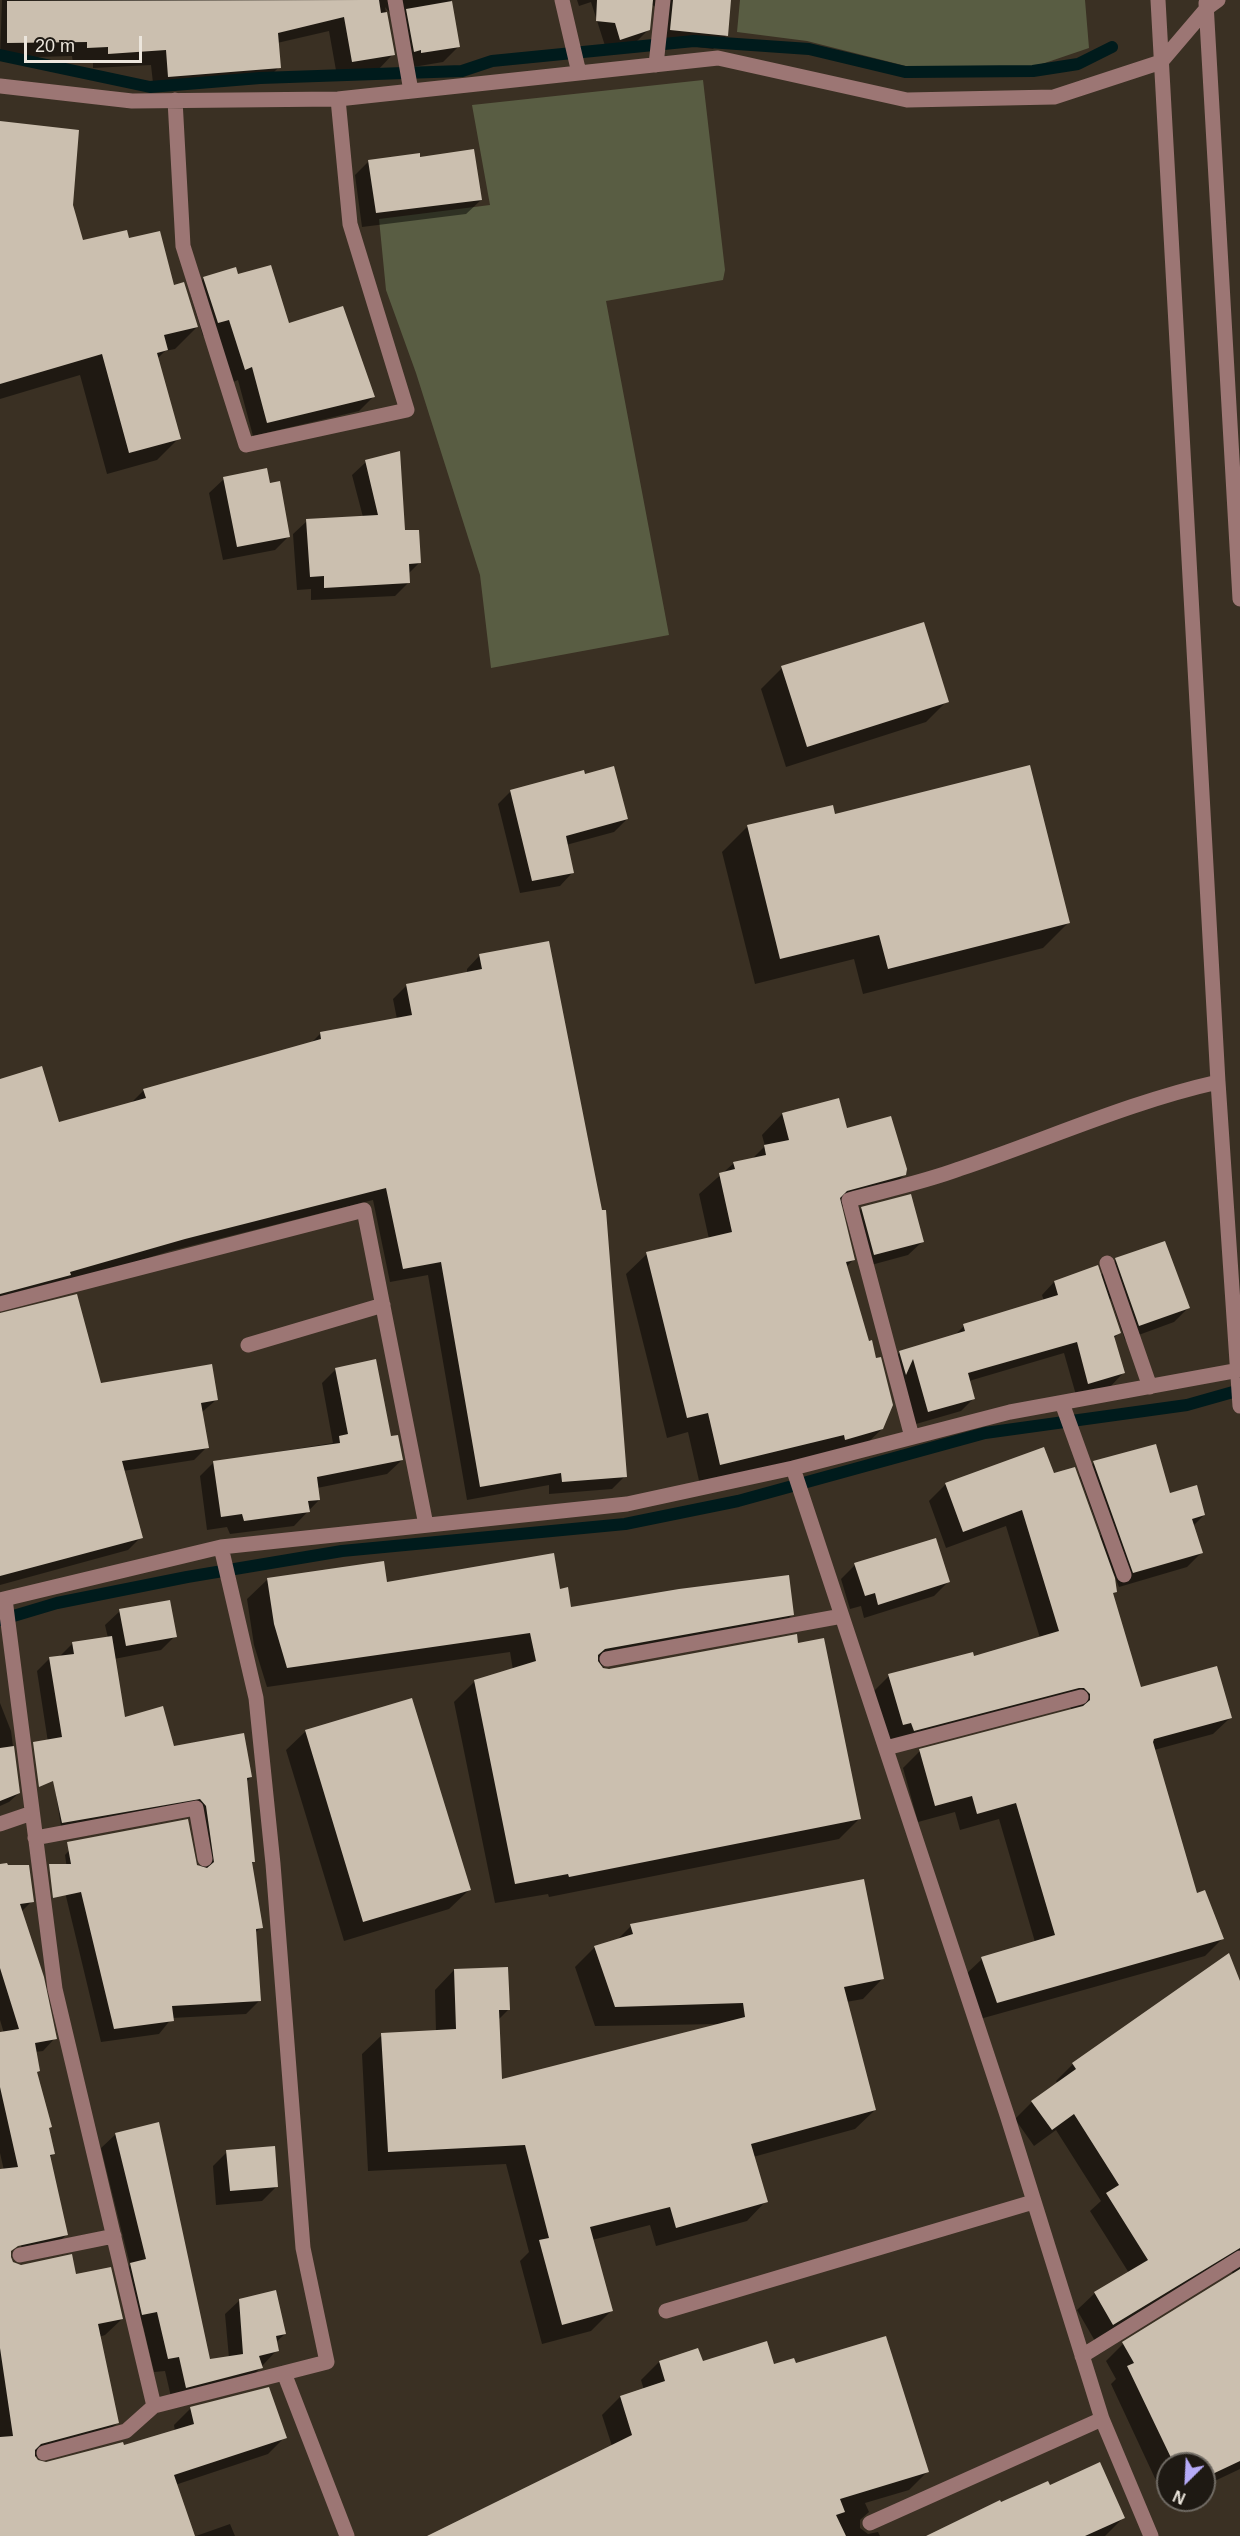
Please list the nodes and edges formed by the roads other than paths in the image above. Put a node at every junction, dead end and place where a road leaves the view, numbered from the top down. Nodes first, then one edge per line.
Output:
1 (395, 0) edge
2 (562, 0) edge
3 (663, 0) edge
4 (1158, 0) edge
5 (1210, 3) edge
6 (1161, 62) junction
7 (656, 65) junction
8 (579, 73) junction
9 (0, 86) edge
10 (411, 91) junction
11 (338, 99) junction
12 (175, 100) junction
13 (1240, 599) edge
14 (1218, 1082) junction
15 (1107, 1263) dead end
16 (0, 1304) edge
17 (382, 1305) junction
18 (248, 1345) dead end
19 (1239, 1371) edge
20 (1150, 1387) junction
21 (1062, 1403) junction
22 (1240, 1406) edge
23 (912, 1437) junction
24 (793, 1468) junction
25 (426, 1525) junction
26 (221, 1547) junction
27 (1124, 1575) dead end
28 (2, 1599) edge
29 (842, 1616) junction
30 (607, 1659) dead end
31 (1081, 1697) dead end
32 (886, 1748) junction
33 (32, 1813) junction
34 (0, 1824) edge
35 (35, 1838) junction
36 (205, 1859) dead end
37 (1033, 2202) junction
38 (114, 2236) junction
39 (20, 2255) dead end
40 (1240, 2258) edge
41 (666, 2312) dead end
42 (1082, 2356) junction
43 (284, 2373) junction
44 (154, 2406) junction
45 (1102, 2419) junction
46 (44, 2453) dead end
47 (870, 2523) dead end
48 (347, 2536) edge
49 (1151, 2536) edge

1 - 10 street
2 - 8 street
3 - 7 street
4 - 6 street
5 - 6 street
5 - 13 street
6 - 7 street
6 - 14 street
7 - 8 street
8 - 10 street
9 - 12 street
10 - 11 street
11 - 12 street
11 - 12 street
14 - 19 street
14 - 23 street
15 - 20 street
16 - 17 street
17 - 18 street
17 - 25 street
19 - 20 street
19 - 22 street
20 - 21 street
21 - 23 street
21 - 27 street
23 - 24 street
24 - 25 street
24 - 29 street
25 - 26 street
26 - 28 street
26 - 43 street
28 - 33 street
29 - 30 street
29 - 32 street
31 - 32 street
32 - 37 street
33 - 34 street
33 - 35 street
35 - 36 street
35 - 38 street
37 - 41 street
37 - 42 street
38 - 39 street
38 - 44 street
40 - 42 street
42 - 45 street
43 - 44 street
43 - 48 street
44 - 46 street
45 - 47 street
45 - 49 street

